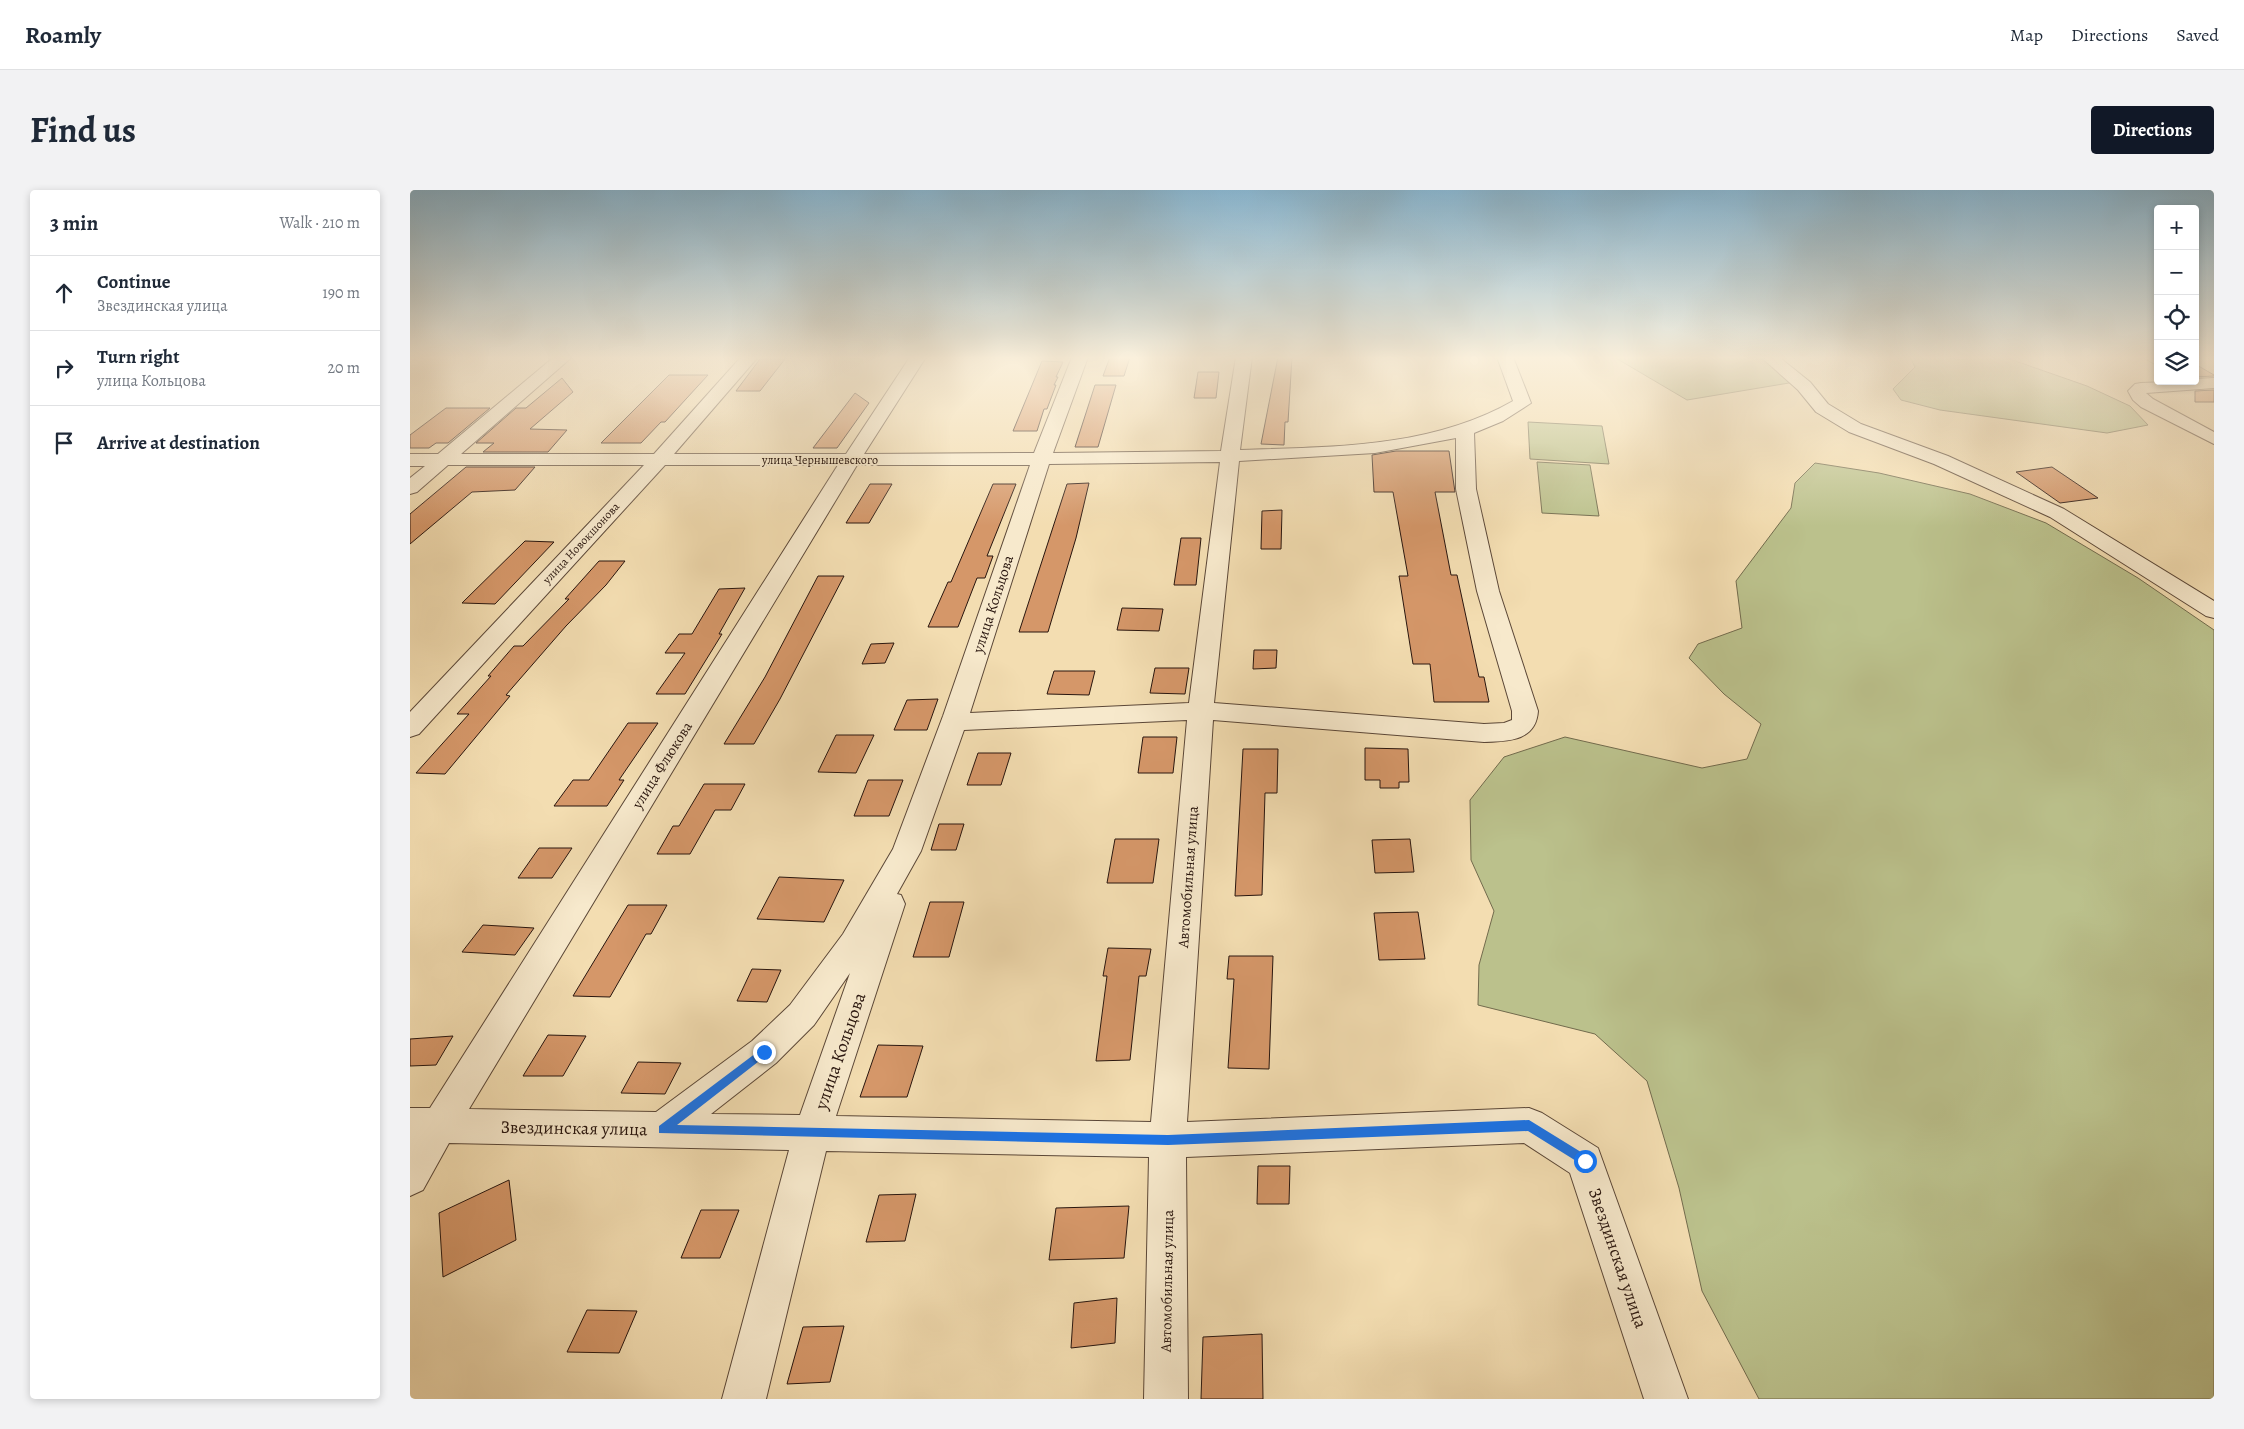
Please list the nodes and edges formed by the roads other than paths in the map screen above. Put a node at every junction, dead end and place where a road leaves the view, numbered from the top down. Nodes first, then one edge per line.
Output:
1 (498, 413) edge
2 (700, 413) edge
3 (881, 413) edge
4 (1059, 413) edge
5 (1236, 413) edge
6 (1506, 413) edge
7 (1831, 413) edge
8 (2166, 413) edge
9 (1465, 432) junction
10 (2214, 439) edge
11 (1230, 456) junction
12 (1042, 458) junction
13 (410, 460) edge
14 (443, 460) junction
15 (658, 460) junction
16 (851, 460) junction
17 (410, 488) edge
18 (2214, 611) edge
19 (1202, 712) junction
20 (953, 722) junction
21 (410, 728) edge
22 (907, 851) junction
23 (424, 1125) edge
24 (663, 1129) junction
25 (812, 1133) junction
26 (1168, 1140) junction
27 (410, 1177) edge
28 (744, 1399) edge
29 (1166, 1399) edge
30 (1666, 1399) edge

1 - 14 street
2 - 15 street, улица Новокшонова
3 - 16 street, улица Флюкова
4 - 12 street, улица Кольцова
5 - 11 street, Автомобильная улица
6 - 9 street, улица Чернышевского
7 - 18 street
8 - 10 street
9 - 11 street, улица Чернышевского
9 - 19 street
11 - 12 street, улица Чернышевского
11 - 19 street, Автомобильная улица
12 - 16 street, улица Чернышевского
12 - 20 street, улица Кольцова
13 - 14 street, улица Чернышевского
14 - 15 street, улица Чернышевского
14 - 17 street
15 - 16 street, улица Чернышевского
15 - 21 street, улица Новокшонова
16 - 23 street, улица Флюкова
19 - 20 street
19 - 26 street, Автомобильная улица
20 - 22 street, улица Кольцова
22 - 24 street, улица Кольцова
22 - 25 street, улица Кольцова
23 - 24 street, Звездинская улица
23 - 27 street, улица Флюкова
24 - 25 street, Звездинская улица
25 - 26 street, Звездинская улица
25 - 28 street, улица Кольцова
26 - 29 street, Автомобильная улица
26 - 30 street, Звездинская улица

